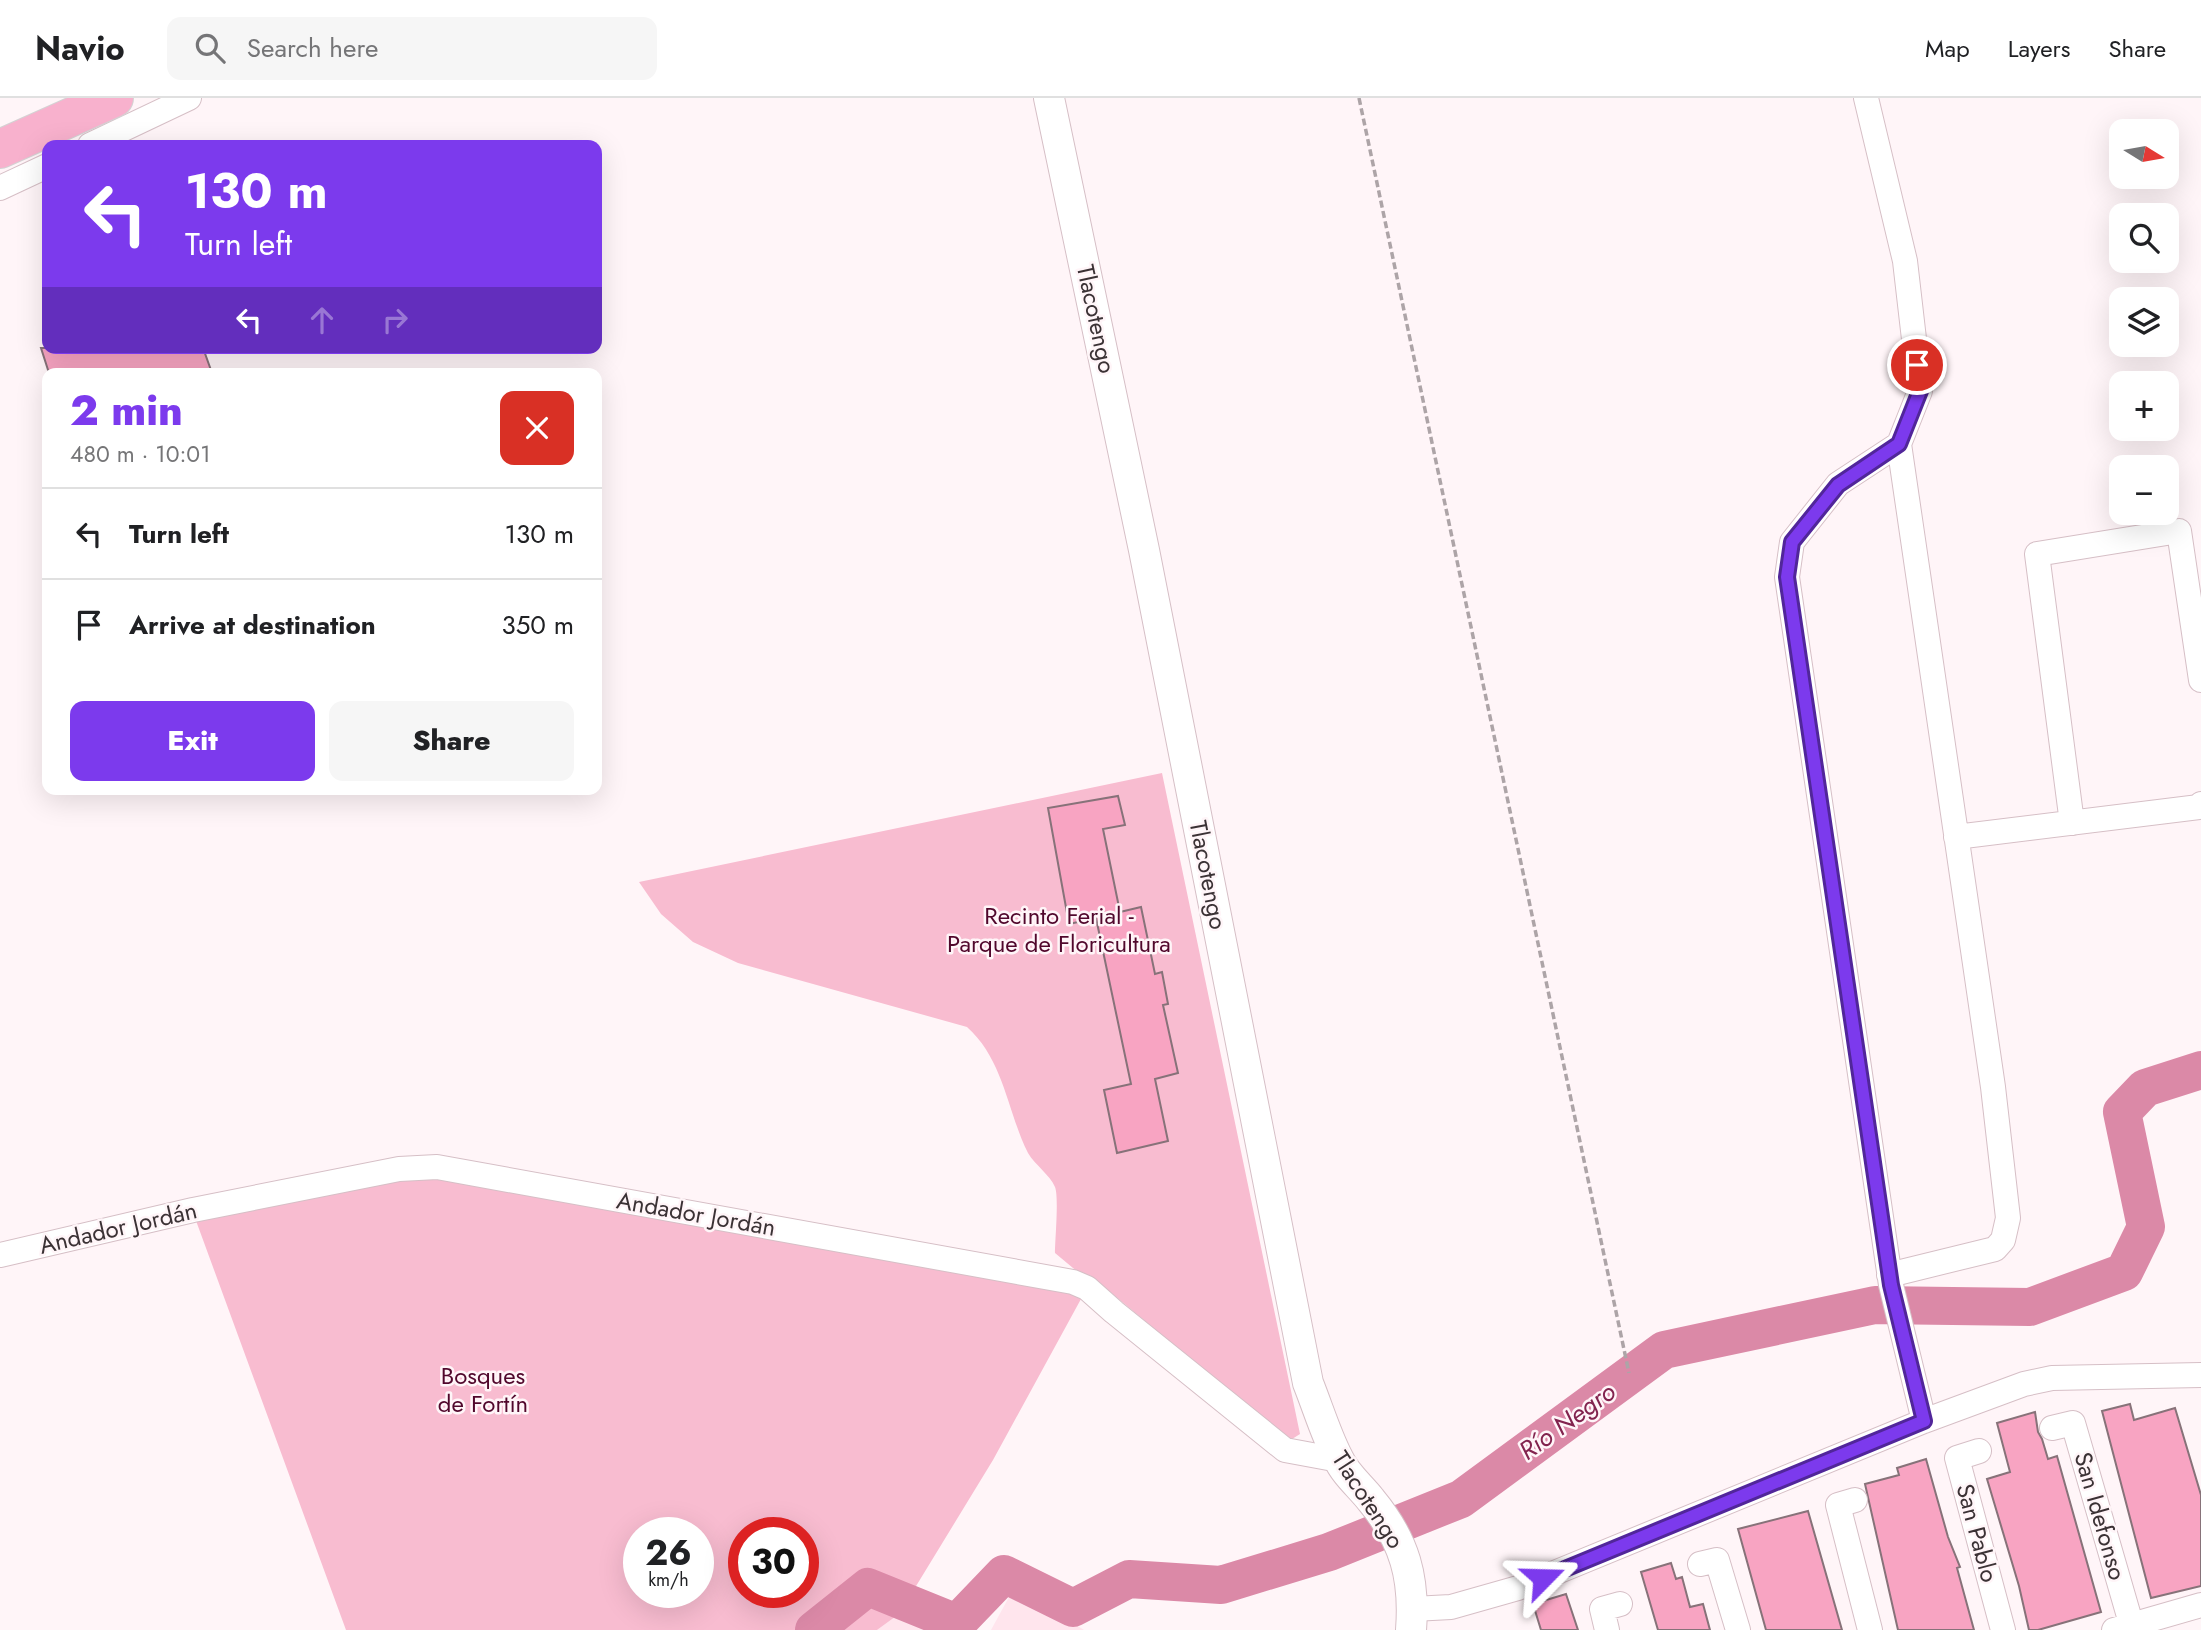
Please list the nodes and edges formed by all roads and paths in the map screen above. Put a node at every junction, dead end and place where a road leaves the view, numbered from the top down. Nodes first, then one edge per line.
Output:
1 (114, 98) edge
2 (188, 98) edge
3 (1049, 98) edge
4 (1359, 98) edge
5 (1866, 98) edge
6 (100, 140) edge
7 (0, 149) edge
8 (42, 168) edge
9 (0, 188) edge
10 (1899, 444) junction
11 (2201, 680) edge
12 (2201, 804) edge
13 (2072, 823) junction
14 (1956, 837) junction
15 (0, 1255) edge
16 (1890, 1280) junction
17 (1629, 1373) dead end
18 (2201, 1375) edge
19 (1924, 1421) junction
20 (2052, 1429) dead end
21 (1979, 1451) dead end
22 (1339, 1460) junction
23 (1855, 1500) dead end
24 (1700, 1564) dead end
25 (1620, 1604) dead end
26 (2201, 1605) edge
27 (1412, 1619) edge
28 (2126, 1628) edge
29 (1607, 1630) edge
30 (1738, 1630) edge
31 (1870, 1630) edge
32 (2003, 1630) edge

1 - 7 main road
2 - 6 street
3 - 22 street, Tlacotengo
4 - 17 path
5 - 10 street
8 - 9 street
10 - 14 street
10 - 16 street
11 - 13 street
12 - 13 street
13 - 14 street
14 - 16 street
15 - 22 street, Andador Jordán
16 - 19 street
18 - 19 street
19 - 27 street
20 - 28 street, San Idefonso
21 - 32 street, San Pablo
22 - 27 street, Tlacotengo
23 - 31 street
24 - 30 street
25 - 29 street
26 - 28 street

